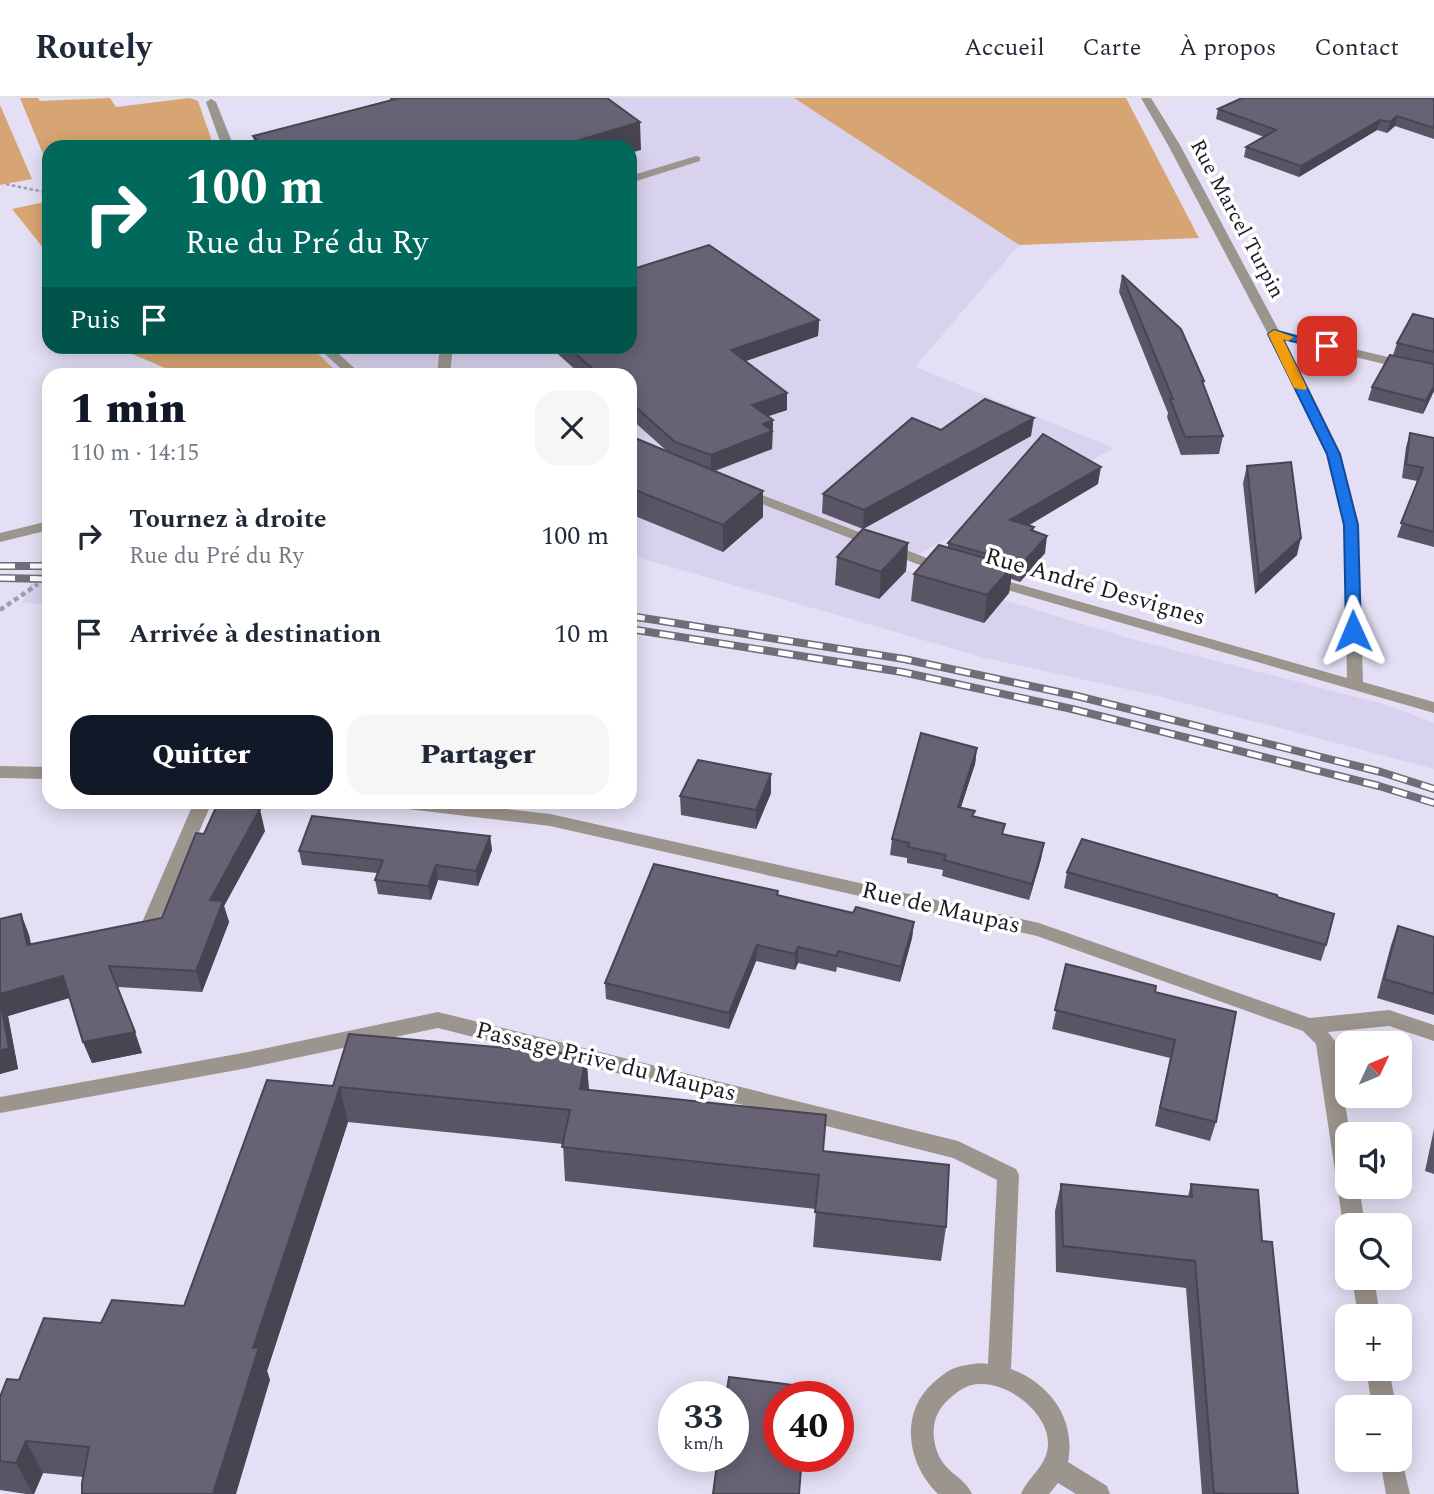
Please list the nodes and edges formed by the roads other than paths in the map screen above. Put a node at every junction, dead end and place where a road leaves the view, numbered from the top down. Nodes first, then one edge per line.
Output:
1 (1146, 98) edge
2 (211, 102) dead end
3 (225, 140) edge
4 (696, 159) dead end
5 (637, 178) edge
6 (1274, 334) junction
7 (331, 354) edge
8 (347, 368) edge
9 (1434, 372) edge
10 (732, 488) edge
11 (42, 527) edge
12 (0, 538) edge
13 (1355, 685) junction
14 (1434, 708) edge
15 (0, 772) edge
16 (42, 772) edge
17 (200, 809) edge
18 (458, 809) edge
19 (152, 920) edge
20 (1310, 1026) junction
21 (1434, 1032) edge
22 (0, 1105) edge
23 (1338, 1122) edge
24 (999, 1376) junction
25 (1056, 1468) junction
26 (1394, 1472) edge
27 (960, 1494) edge
28 (1033, 1494) edge
29 (1098, 1494) edge
30 (1398, 1494) edge

1 - 6 street, Rue Marcel Turpin
2 - 3 street
4 - 5 street
6 - 9 street
6 - 13 street, Rue Marcel Turpin
7 - 8 street
10 - 13 street, Rue André Desvignes
11 - 12 street
13 - 14 street, Rue André Desvignes
15 - 16 street
17 - 19 street
18 - 20 street, Rue de Maupas
20 - 21 street
20 - 23 street
22 - 24 street, Passage Prive du Maupas
24 - 25 street
24 - 27 street
25 - 28 street
25 - 29 street
26 - 30 street

